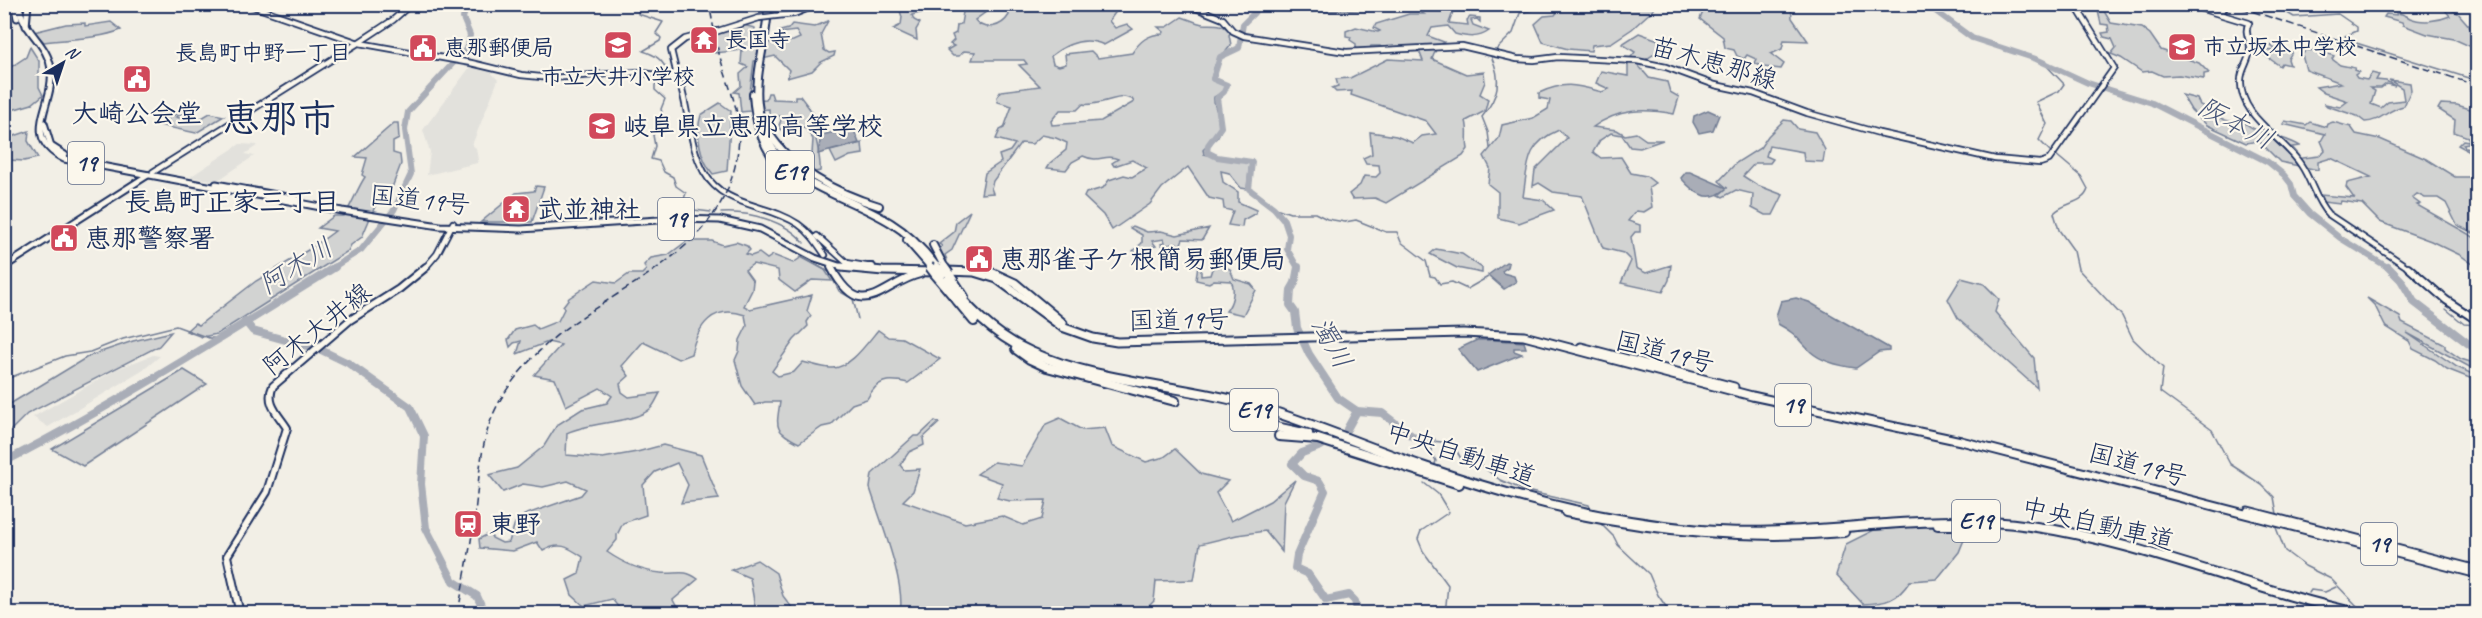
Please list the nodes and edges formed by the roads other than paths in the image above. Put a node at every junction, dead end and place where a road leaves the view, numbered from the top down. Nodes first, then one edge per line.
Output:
1 (14, 4) edge
2 (19, 4) edge
3 (28, 4) edge
4 (247, 4) edge
5 (411, 4) edge
6 (766, 4) edge
7 (819, 4) edge
8 (1185, 4) edge
9 (2078, 4) edge
10 (2186, 4) edge
11 (2229, 4) edge
12 (2219, 13) junction
13 (28, 29) junction
14 (1238, 34) joint
15 (358, 43) junction
16 (668, 76) junction
17 (760, 117) junction
18 (151, 174) junction
19 (879, 206) dead end
20 (452, 224) junction
21 (813, 234) junction
22 (933, 245) dead end
23 (825, 255) dead end
24 (4, 267) edge
25 (831, 267) dead end
26 (882, 268) junction
27 (939, 270) junction
28 (892, 272) junction
29 (899, 283) junction
30 (2478, 321) edge
31 (1289, 337) junction
32 (1016, 350) junction
33 (1175, 401) dead end
34 (1267, 425) dead end
35 (1279, 436) dead end
36 (1318, 439) junction
37 (1459, 484) junction
38 (1597, 516) junction
39 (2282, 522) junction
40 (2478, 570) edge
41 (2478, 574) edge
42 (2340, 612) edge
43 (240, 614) edge
44 (2362, 614) edge

1 - 13 highway
2 - 13 highway, 国道19号 / 19
3 - 13 highway
4 - 15 main road
5 - 15 main road
6 - 17 highway, 中央自動車道 / E19
6 - 27 highway, 中央自動車道 / E19
7 - 16 main road, bridge
8 - 14 main road, 苗木恵那線
9 - 14 main road, 苗木恵那線
10 - 12 main road
11 - 12 main road
12 - 30 main road
13 - 18 highway, 国道19号 / 19
15 - 16 main road
15 - 18 main road
16 - 21 main road
17 - 19 highway
17 - 27 highway, 中央自動車道 / E19
18 - 20 highway, 国道19号 / 19
18 - 24 highway
20 - 26 highway, 国道19号 / 19
20 - 28 highway, 国道19号 / 19
20 - 43 main road, 阿木大井線
21 - 23 main road
21 - 26 main road
22 - 27 highway
25 - 29 main road
26 - 31 highway, 国道19号 / 19
27 - 28 highway, 国道19号 / 19
27 - 29 main road
27 - 31 highway, 国道19号 / 19
27 - 32 highway, 中央自動車道 / E19
27 - 38 highway, 中央自動車道 / E19
28 - 29 main road
31 - 39 highway, 国道19号 / 19
32 - 33 highway
32 - 37 highway, 中央自動車道 / E19
34 - 36 highway
35 - 36 highway
36 - 37 highway
37 - 38 highway, 中央自動車道 / E19
38 - 42 highway, 中央自動車道 / E19
39 - 40 highway, 国道19号 / 19
39 - 41 highway, 国道19号 / 19
42 - 44 highway, 中央自動車道 / E19

